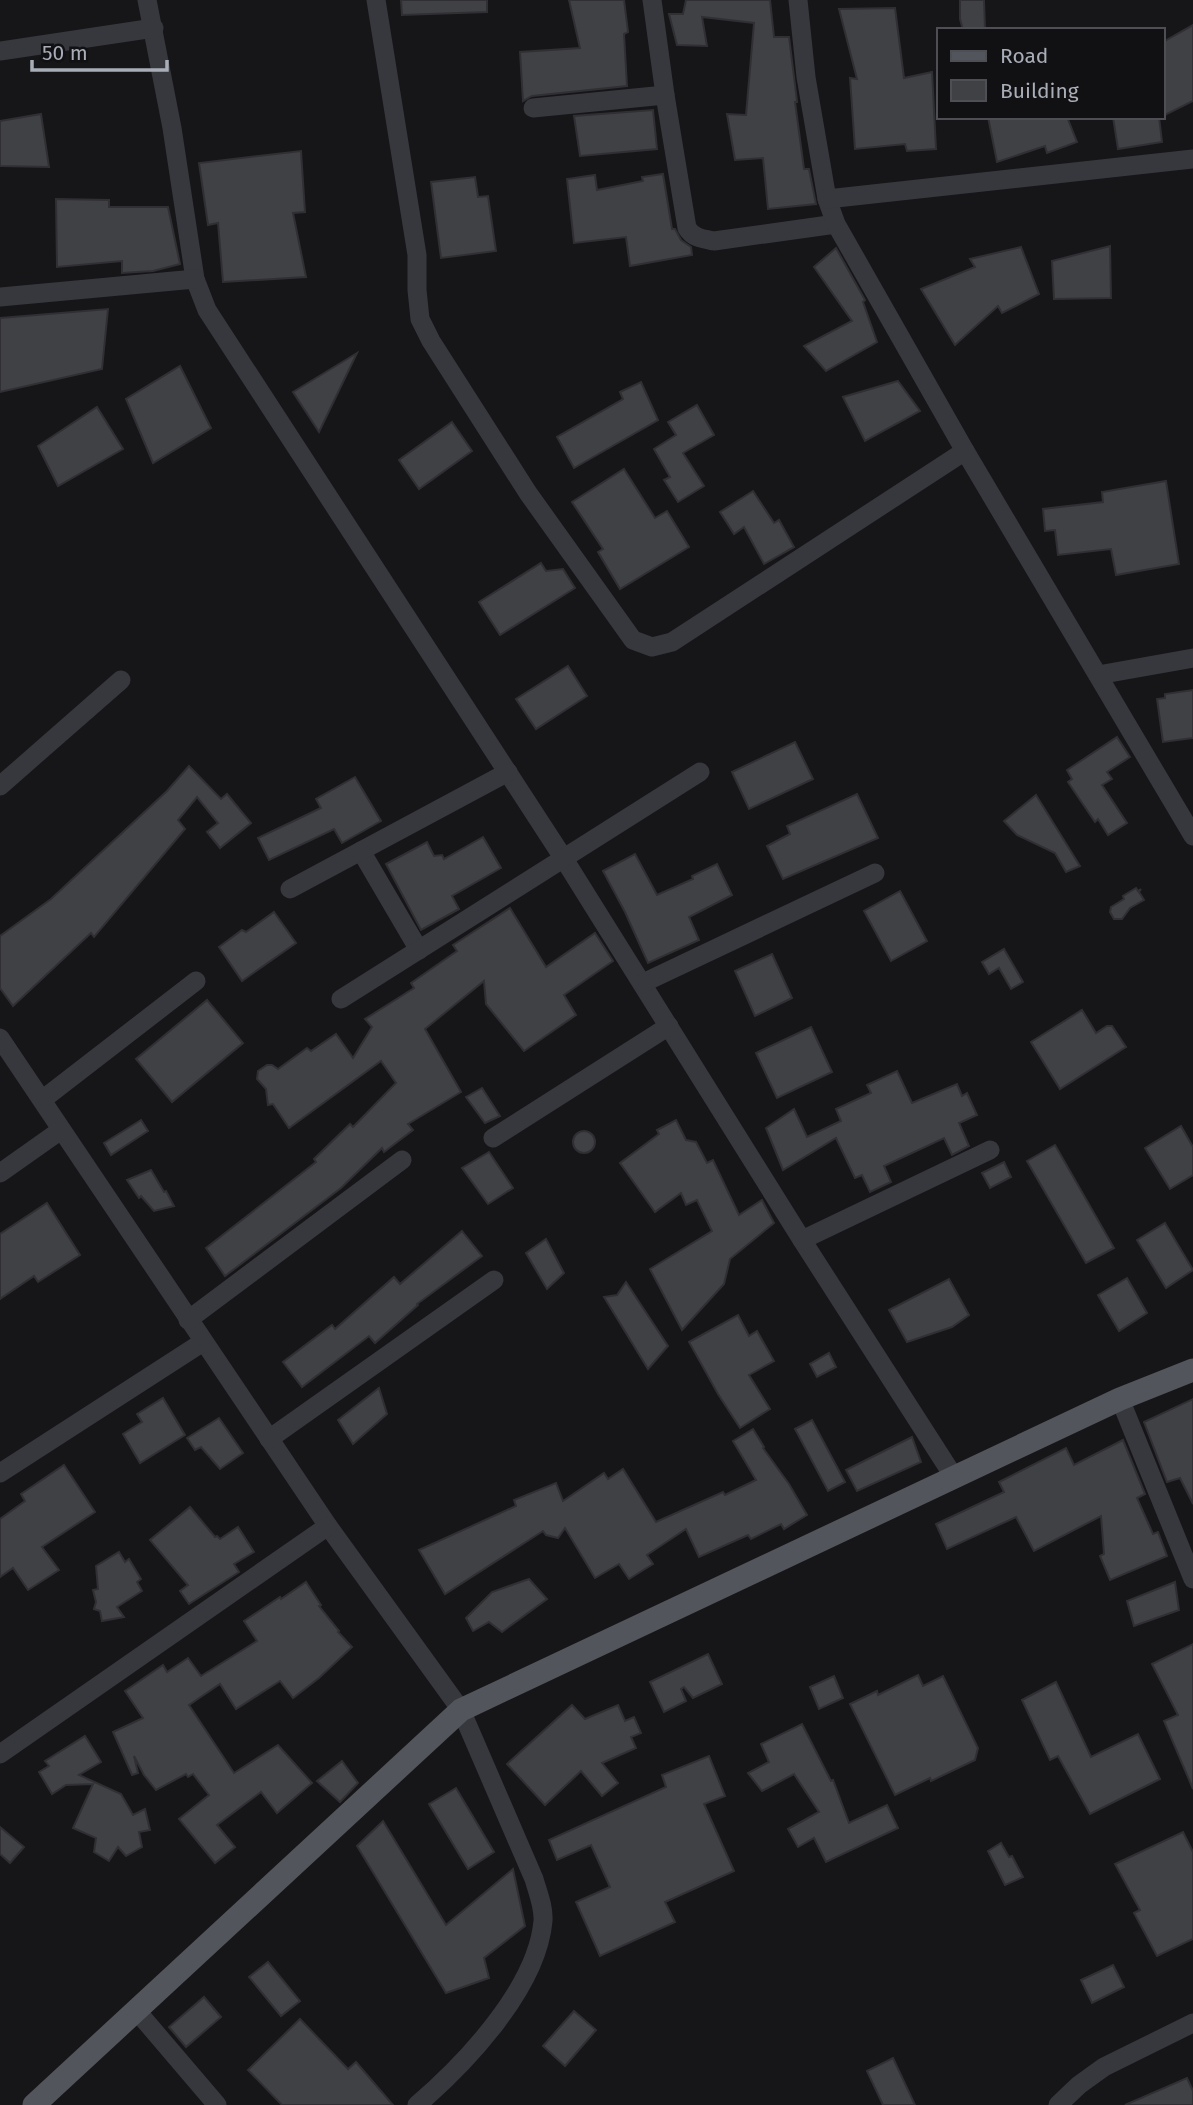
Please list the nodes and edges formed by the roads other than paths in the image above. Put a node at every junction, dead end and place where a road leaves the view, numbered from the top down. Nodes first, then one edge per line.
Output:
1 (147, 0) edge
2 (376, 0) edge
3 (652, 0) edge
4 (797, 0) edge
5 (154, 28) junction
6 (0, 51) edge
7 (665, 95) junction
8 (533, 108) dead end
9 (1193, 159) edge
10 (827, 200) junction
11 (836, 224) junction
12 (195, 279) junction
13 (0, 297) edge
14 (965, 450) junction
15 (1193, 658) edge
16 (1098, 675) junction
17 (121, 680) dead end
18 (508, 772) junction
19 (699, 772) dead end
20 (0, 786) edge
21 (1193, 836) edge
22 (361, 851) junction
23 (564, 859) junction
24 (875, 873) dead end
25 (290, 889) dead end
26 (418, 950) junction
27 (196, 981) dead end
28 (643, 983) junction
29 (341, 999) dead end
30 (669, 1026) junction
31 (0, 1038) edge
32 (42, 1100) junction
33 (61, 1130) junction
34 (493, 1138) dead end
35 (990, 1150) dead end
36 (402, 1160) dead end
37 (0, 1172) edge
38 (802, 1240) junction
39 (494, 1280) dead end
40 (188, 1320) junction
41 (203, 1342) junction
42 (1193, 1370) edge
43 (1120, 1399) junction
44 (269, 1439) junction
45 (0, 1473) edge
46 (954, 1477) junction
47 (328, 1526) junction
48 (1193, 1579) edge
49 (461, 1710) junction
50 (0, 1754) edge
51 (136, 2010) junction
52 (1193, 2023) edge
53 (34, 2105) edge
54 (217, 2105) edge
55 (417, 2105) edge
56 (1058, 2105) edge

1 - 5 street
2 - 14 street
3 - 7 street
4 - 10 street
5 - 6 street
5 - 12 street
7 - 8 street
7 - 11 street
9 - 10 street
10 - 11 street
11 - 14 street
12 - 13 street
12 - 18 street
14 - 16 street
15 - 16 street
16 - 21 street
17 - 20 street
18 - 22 street
18 - 23 street
19 - 23 street
22 - 25 street
22 - 26 street
23 - 26 street
23 - 28 street
24 - 28 street
26 - 29 street
27 - 32 street
28 - 30 street
30 - 34 street
30 - 38 street
31 - 32 street
32 - 33 street
33 - 37 street
33 - 40 street
35 - 38 street
36 - 40 street
38 - 46 street
39 - 44 street
40 - 41 street
41 - 44 street
41 - 45 street
42 - 43 main road
43 - 46 main road
43 - 48 street
44 - 47 street
46 - 49 main road
47 - 49 street
47 - 50 street
49 - 51 main road
49 - 55 street
51 - 53 main road
51 - 54 street
52 - 56 street

